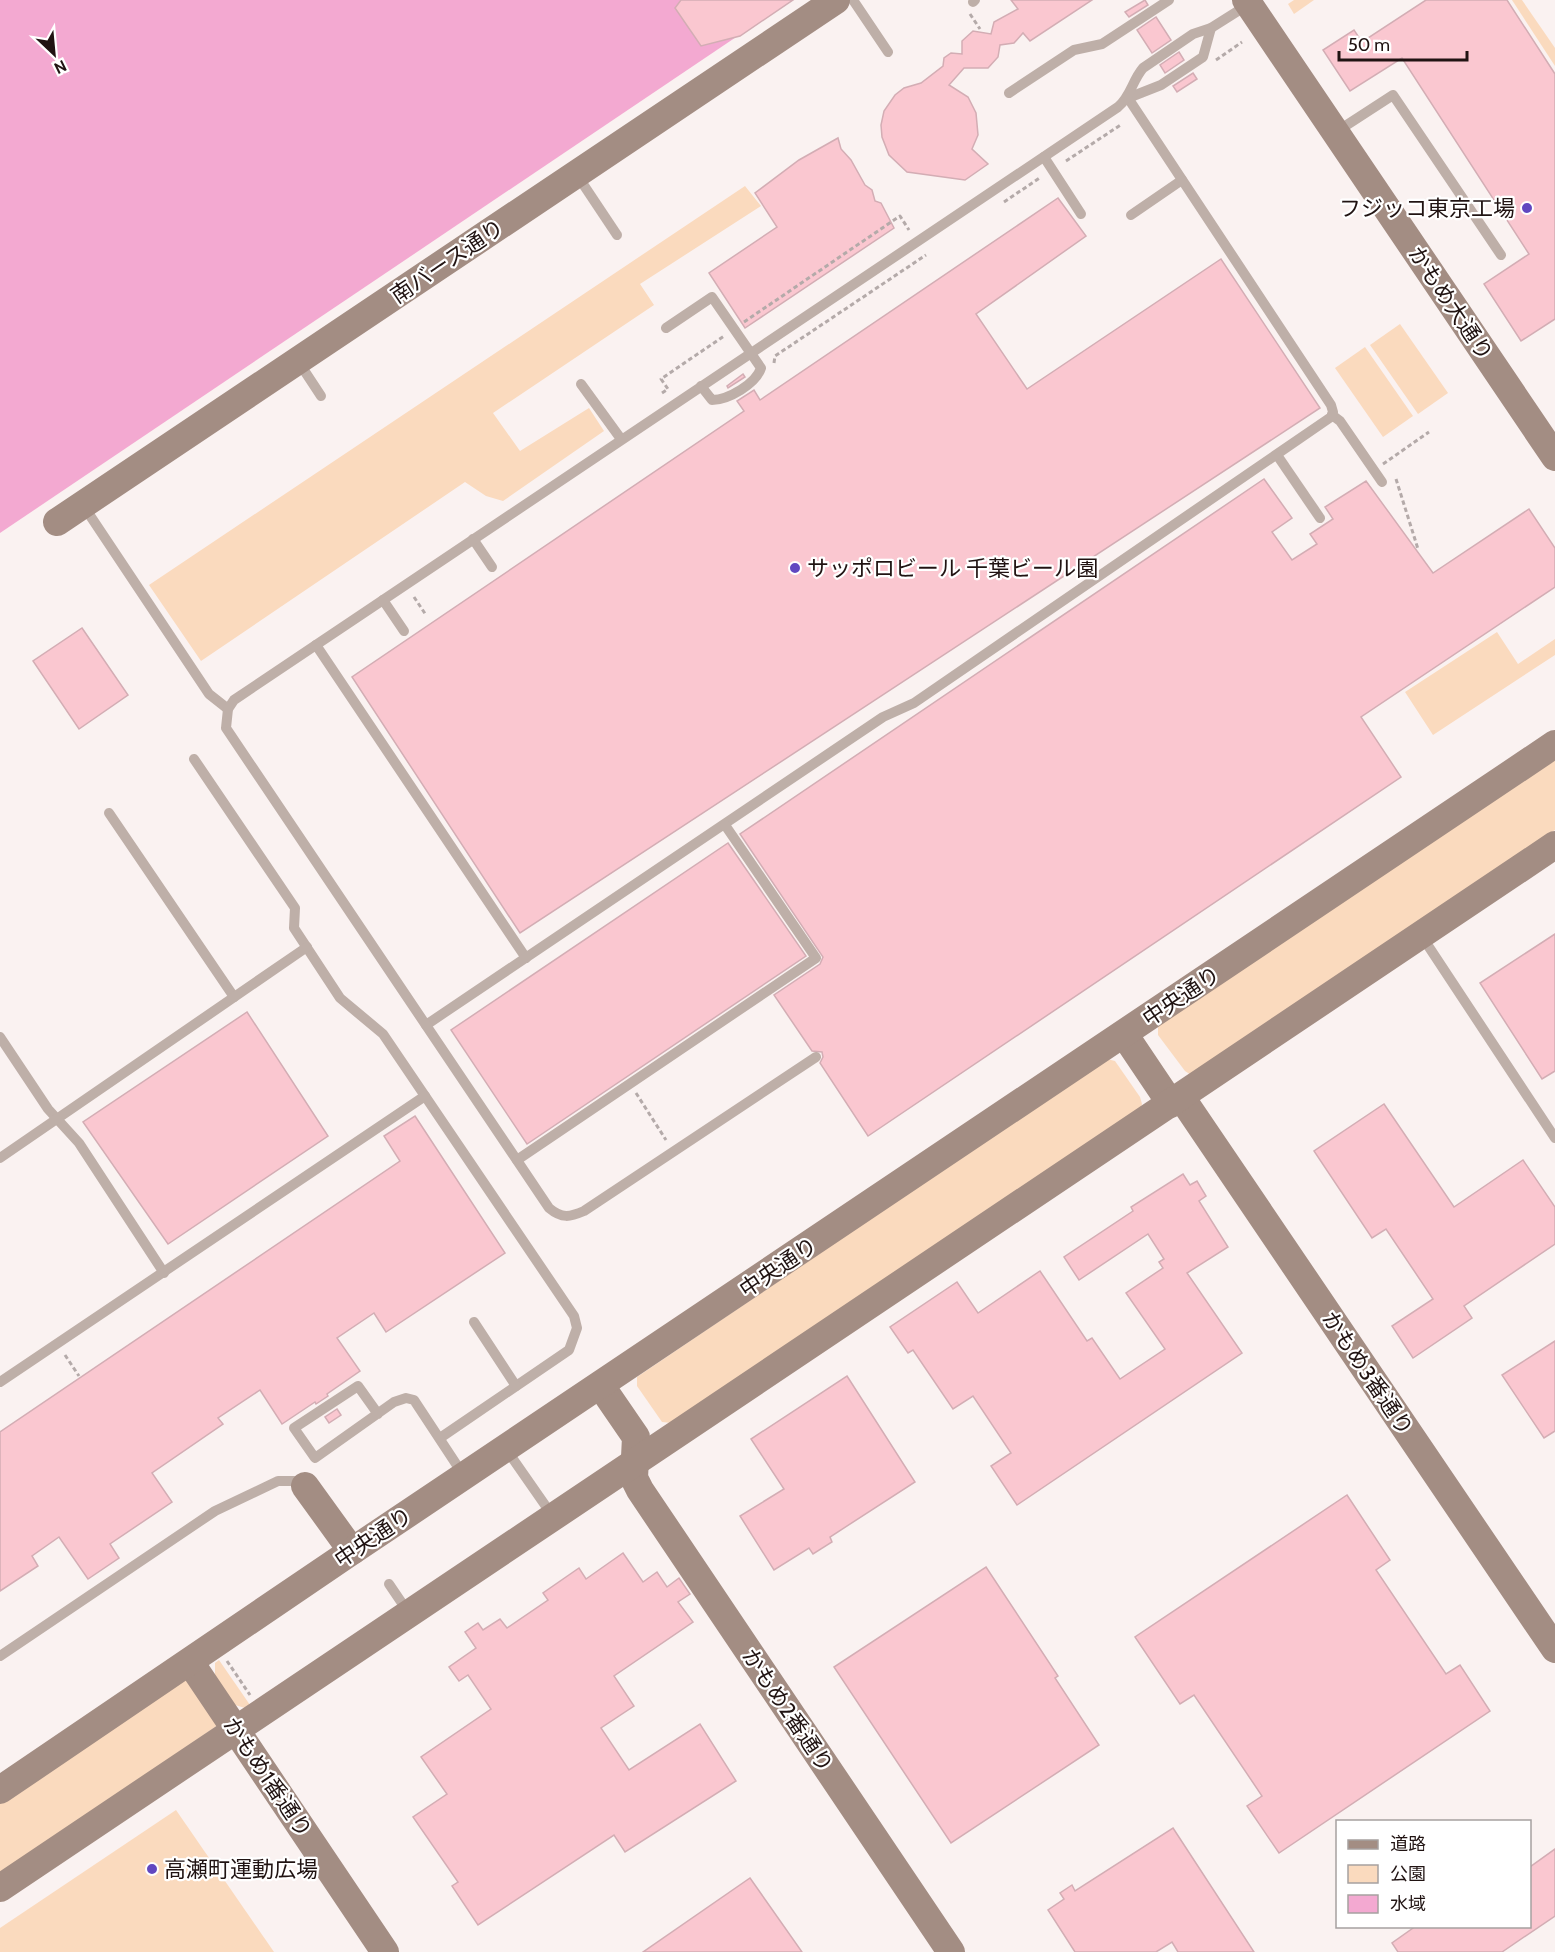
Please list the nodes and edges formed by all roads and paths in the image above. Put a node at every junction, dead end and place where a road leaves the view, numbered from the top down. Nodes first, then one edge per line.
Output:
1 (836, 0) edge
2 (853, 0) edge
3 (1169, 0) edge
4 (1247, 2) edge
5 (972, 16) dead end
6 (1210, 28) junction
7 (980, 29) dead end
8 (888, 52) dead end
9 (1009, 93) dead end
10 (1128, 98) junction
11 (1122, 123) dead end
12 (1336, 132) junction
13 (1044, 157) junction
14 (1059, 165) dead end
15 (576, 174) junction
16 (1182, 180) junction
17 (1082, 214) dead end
18 (1131, 215) dead end
19 (909, 230) dead end
20 (617, 235) dead end
21 (926, 255) dead end
22 (1501, 255) dead end
23 (666, 328) dead end
24 (734, 329) junction
25 (750, 353) junction
26 (298, 361) junction
27 (773, 366) dead end
28 (581, 384) dead end
29 (701, 386) junction
30 (662, 393) dead end
31 (321, 396) dead end
32 (1332, 415) junction
33 (1429, 432) dead end
34 (621, 439) junction
35 (1551, 444) edge
36 (1277, 455) junction
37 (1385, 462) junction
38 (1379, 466) dead end
39 (1390, 470) dead end
40 (1395, 478) dead end
41 (1382, 482) dead end
42 (83, 505) junction
43 (1320, 518) dead end
44 (57, 522) dead end
45 (473, 539) junction
46 (1418, 549) dead end
47 (492, 567) dead end
48 (423, 591) dead end
49 (383, 600) junction
50 (426, 615) dead end
51 (404, 631) dead end
52 (316, 645) junction
53 (228, 709) junction
54 (1555, 744) edge
55 (194, 759) dead end
56 (109, 813) dead end
57 (725, 825) junction
58 (1555, 845) edge
59 (1421, 935) junction
60 (307, 947) junction
61 (526, 958) junction
62 (234, 997) junction
63 (426, 1025) junction
64 (1124, 1034) junction
65 (0, 1037) edge
66 (816, 1057) dead end
67 (630, 1084) junction
68 (425, 1096) junction
69 (1176, 1101) junction
70 (57, 1119) junction
71 (1555, 1138) edge
72 (666, 1140) dead end
73 (0, 1158) edge
74 (517, 1160) junction
75 (164, 1273) junction
76 (474, 1322) dead end
77 (63, 1352) dead end
78 (79, 1376) dead end
79 (0, 1382) edge
80 (516, 1386) junction
81 (601, 1386) junction
82 (378, 1414) junction
83 (440, 1438) junction
84 (506, 1448) junction
85 (634, 1465) junction
86 (464, 1476) junction
87 (305, 1486) joint
88 (554, 1518) junction
89 (352, 1551) junction
90 (389, 1584) dead end
91 (410, 1614) junction
92 (1555, 1649) edge
93 (222, 1654) dead end
94 (0, 1656) edge
95 (190, 1662) junction
96 (254, 1702) dead end
97 (236, 1730) junction
98 (0, 1790) edge
99 (0, 1888) edge
100 (385, 1952) edge
101 (951, 1952) edge

1 - 15 street, 南バース通り
2 - 8 lane
3 - 9 lane
4 - 6 lane
4 - 12 street, かもめ大通り
5 - 7 path
6 - 10 lane
6 - 10 lane
10 - 13 lane
10 - 16 lane
11 - 14 path
12 - 22 lane
12 - 35 street, かもめ大通り
13 - 17 lane
13 - 25 lane
15 - 20 lane
15 - 26 street, 南バース通り
16 - 18 lane
16 - 32 lane
19 - 24 path
21 - 27 path
23 - 24 lane
24 - 25 lane
24 - 30 path
25 - 29 lane
25 - 29 lane
26 - 31 lane
26 - 42 street, 南バース通り
28 - 34 lane
29 - 34 lane
32 - 36 lane
32 - 41 lane
33 - 37 path
34 - 45 lane
36 - 43 lane
36 - 57 lane
37 - 38 path
37 - 39 path
40 - 46 path
42 - 44 street, 南バース通り
42 - 53 lane
45 - 47 lane
45 - 49 lane
48 - 50 path
49 - 51 lane
49 - 52 lane
52 - 53 lane
52 - 61 lane
53 - 63 lane
54 - 64 street, 中央通り
55 - 60 lane
56 - 62 lane
57 - 61 lane
57 - 67 lane
58 - 59 street
59 - 69 street
59 - 71 lane
60 - 62 lane
60 - 68 lane
61 - 63 lane
62 - 70 lane
63 - 74 lane
64 - 69 street, かもめ3番通り
64 - 81 street, 中央通り
65 - 70 lane
66 - 74 lane
67 - 72 path
67 - 74 lane
68 - 75 lane
68 - 80 lane
69 - 85 street
69 - 92 street, かもめ3番通り
70 - 73 lane
70 - 75 lane
75 - 79 lane
76 - 80 lane
77 - 78 path
80 - 83 lane
81 - 84 street, 中央通り
81 - 85 street, かもめ2番通り
82 - 82 lane
82 - 83 lane
83 - 86 lane
84 - 86 street, 中央通り
84 - 88 lane
85 - 88 street
85 - 101 street, かもめ2番通り
86 - 89 street, 中央通り
87 - 89 street
87 - 94 lane
88 - 91 street
89 - 95 street, 中央通り
90 - 91 lane
91 - 97 street
93 - 96 path
95 - 97 street, かもめ1番通り
95 - 98 street, 中央通り
97 - 99 street
97 - 100 street, かもめ1番通り

